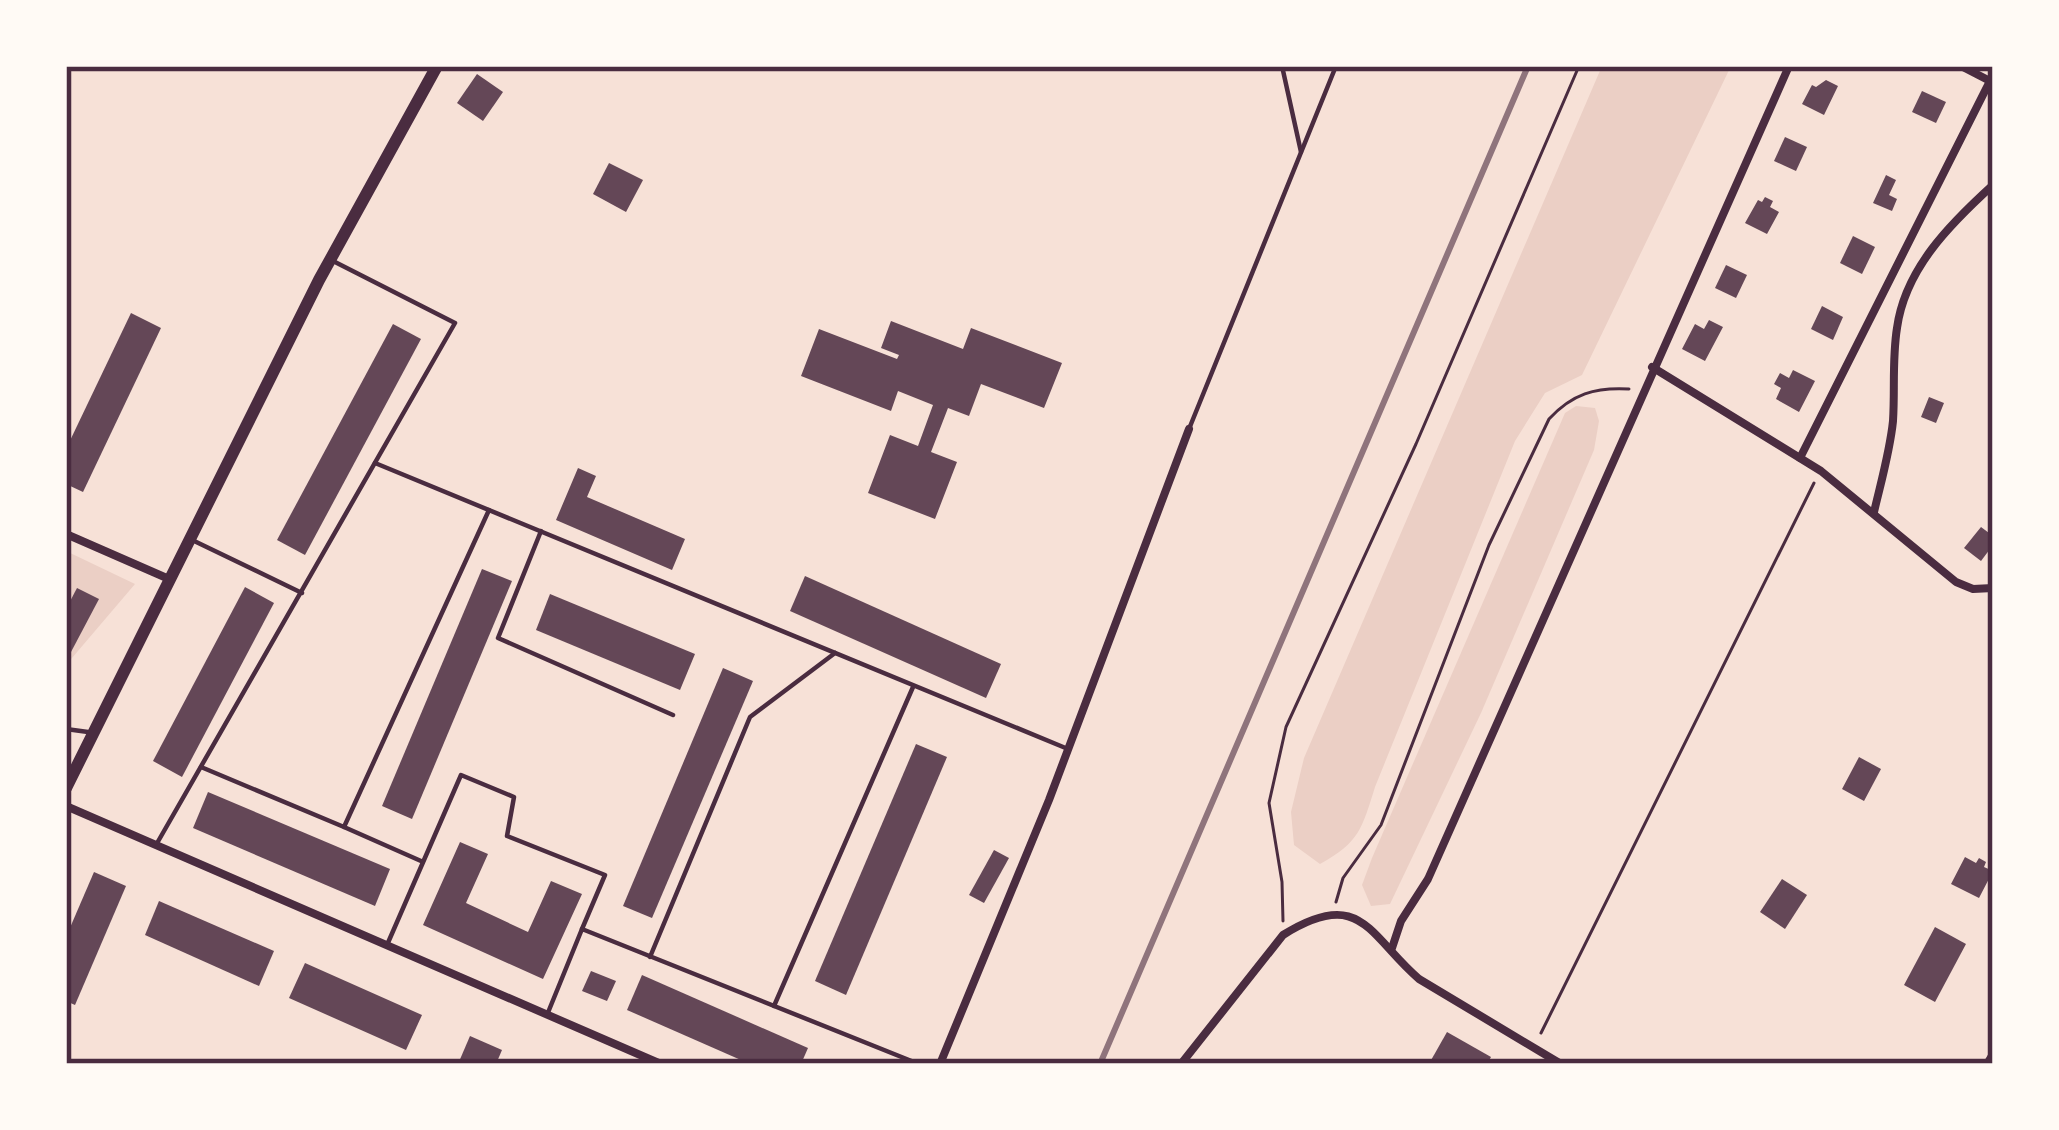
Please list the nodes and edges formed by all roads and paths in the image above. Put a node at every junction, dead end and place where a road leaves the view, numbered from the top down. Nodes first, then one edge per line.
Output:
1 (437, 66) edge
2 (1282, 66) edge
3 (1336, 66) edge
4 (1580, 66) edge
5 (1789, 66) edge
6 (1961, 66) edge
7 (1992, 78) edge
8 (1301, 152) junction
9 (1993, 185) edge
10 (330, 260) junction
11 (1652, 367) junction
12 (1642, 390) junction
13 (1189, 429) joint
14 (1800, 458) junction
15 (375, 463) junction
16 (1821, 471) junction
17 (489, 510) junction
18 (1874, 512) junction
19 (541, 531) junction
20 (66, 534) edge
21 (190, 538) junction
22 (170, 580) junction
23 (1993, 588) edge
24 (302, 593) junction
25 (835, 652) junction
26 (914, 685) junction
27 (673, 715) dead end
28 (66, 729) edge
29 (93, 734) junction
30 (1068, 749) junction
31 (202, 767) junction
32 (66, 788) edge
33 (66, 806) edge
34 (344, 827) junction
35 (156, 845) junction
36 (423, 862) junction
37 (1333, 914) junction
38 (582, 929) junction
39 (1283, 935) junction
40 (387, 945) junction
41 (1392, 948) junction
42 (650, 957) junction
43 (774, 1006) junction
44 (547, 1015) junction
45 (1534, 1047) junction
46 (1993, 1054) edge
47 (661, 1064) edge
48 (919, 1064) edge
49 (940, 1064) edge
50 (1181, 1064) edge
51 (1561, 1064) edge
52 (1987, 1064) edge

1 - 10 main road
2 - 8 lane
3 - 8 lane
4 - 39 path
5 - 11 street
6 - 7 street
7 - 14 street
8 - 13 lane
9 - 18 street
10 - 15 lane
10 - 21 main road
11 - 12 street
11 - 14 street
12 - 37 path
12 - 41 street
13 - 30 street
14 - 16 street
15 - 17 lane
15 - 24 lane
16 - 18 street
16 - 45 path
17 - 19 lane
17 - 34 lane
18 - 23 street
19 - 25 lane
19 - 27 lane
20 - 22 street
21 - 22 main road
21 - 24 lane
22 - 29 main road
24 - 31 lane
25 - 26 lane
25 - 42 lane
26 - 30 lane
26 - 43 lane
28 - 29 lane
29 - 32 main road
30 - 49 street
31 - 34 lane
31 - 35 lane
33 - 35 street
34 - 36 lane
35 - 40 street
36 - 38 lane
36 - 40 lane
37 - 39 street
37 - 41 street
38 - 42 lane
38 - 44 lane
39 - 50 street
40 - 44 street
41 - 45 street
42 - 43 lane
43 - 48 lane
44 - 47 street
45 - 51 street
46 - 52 street

